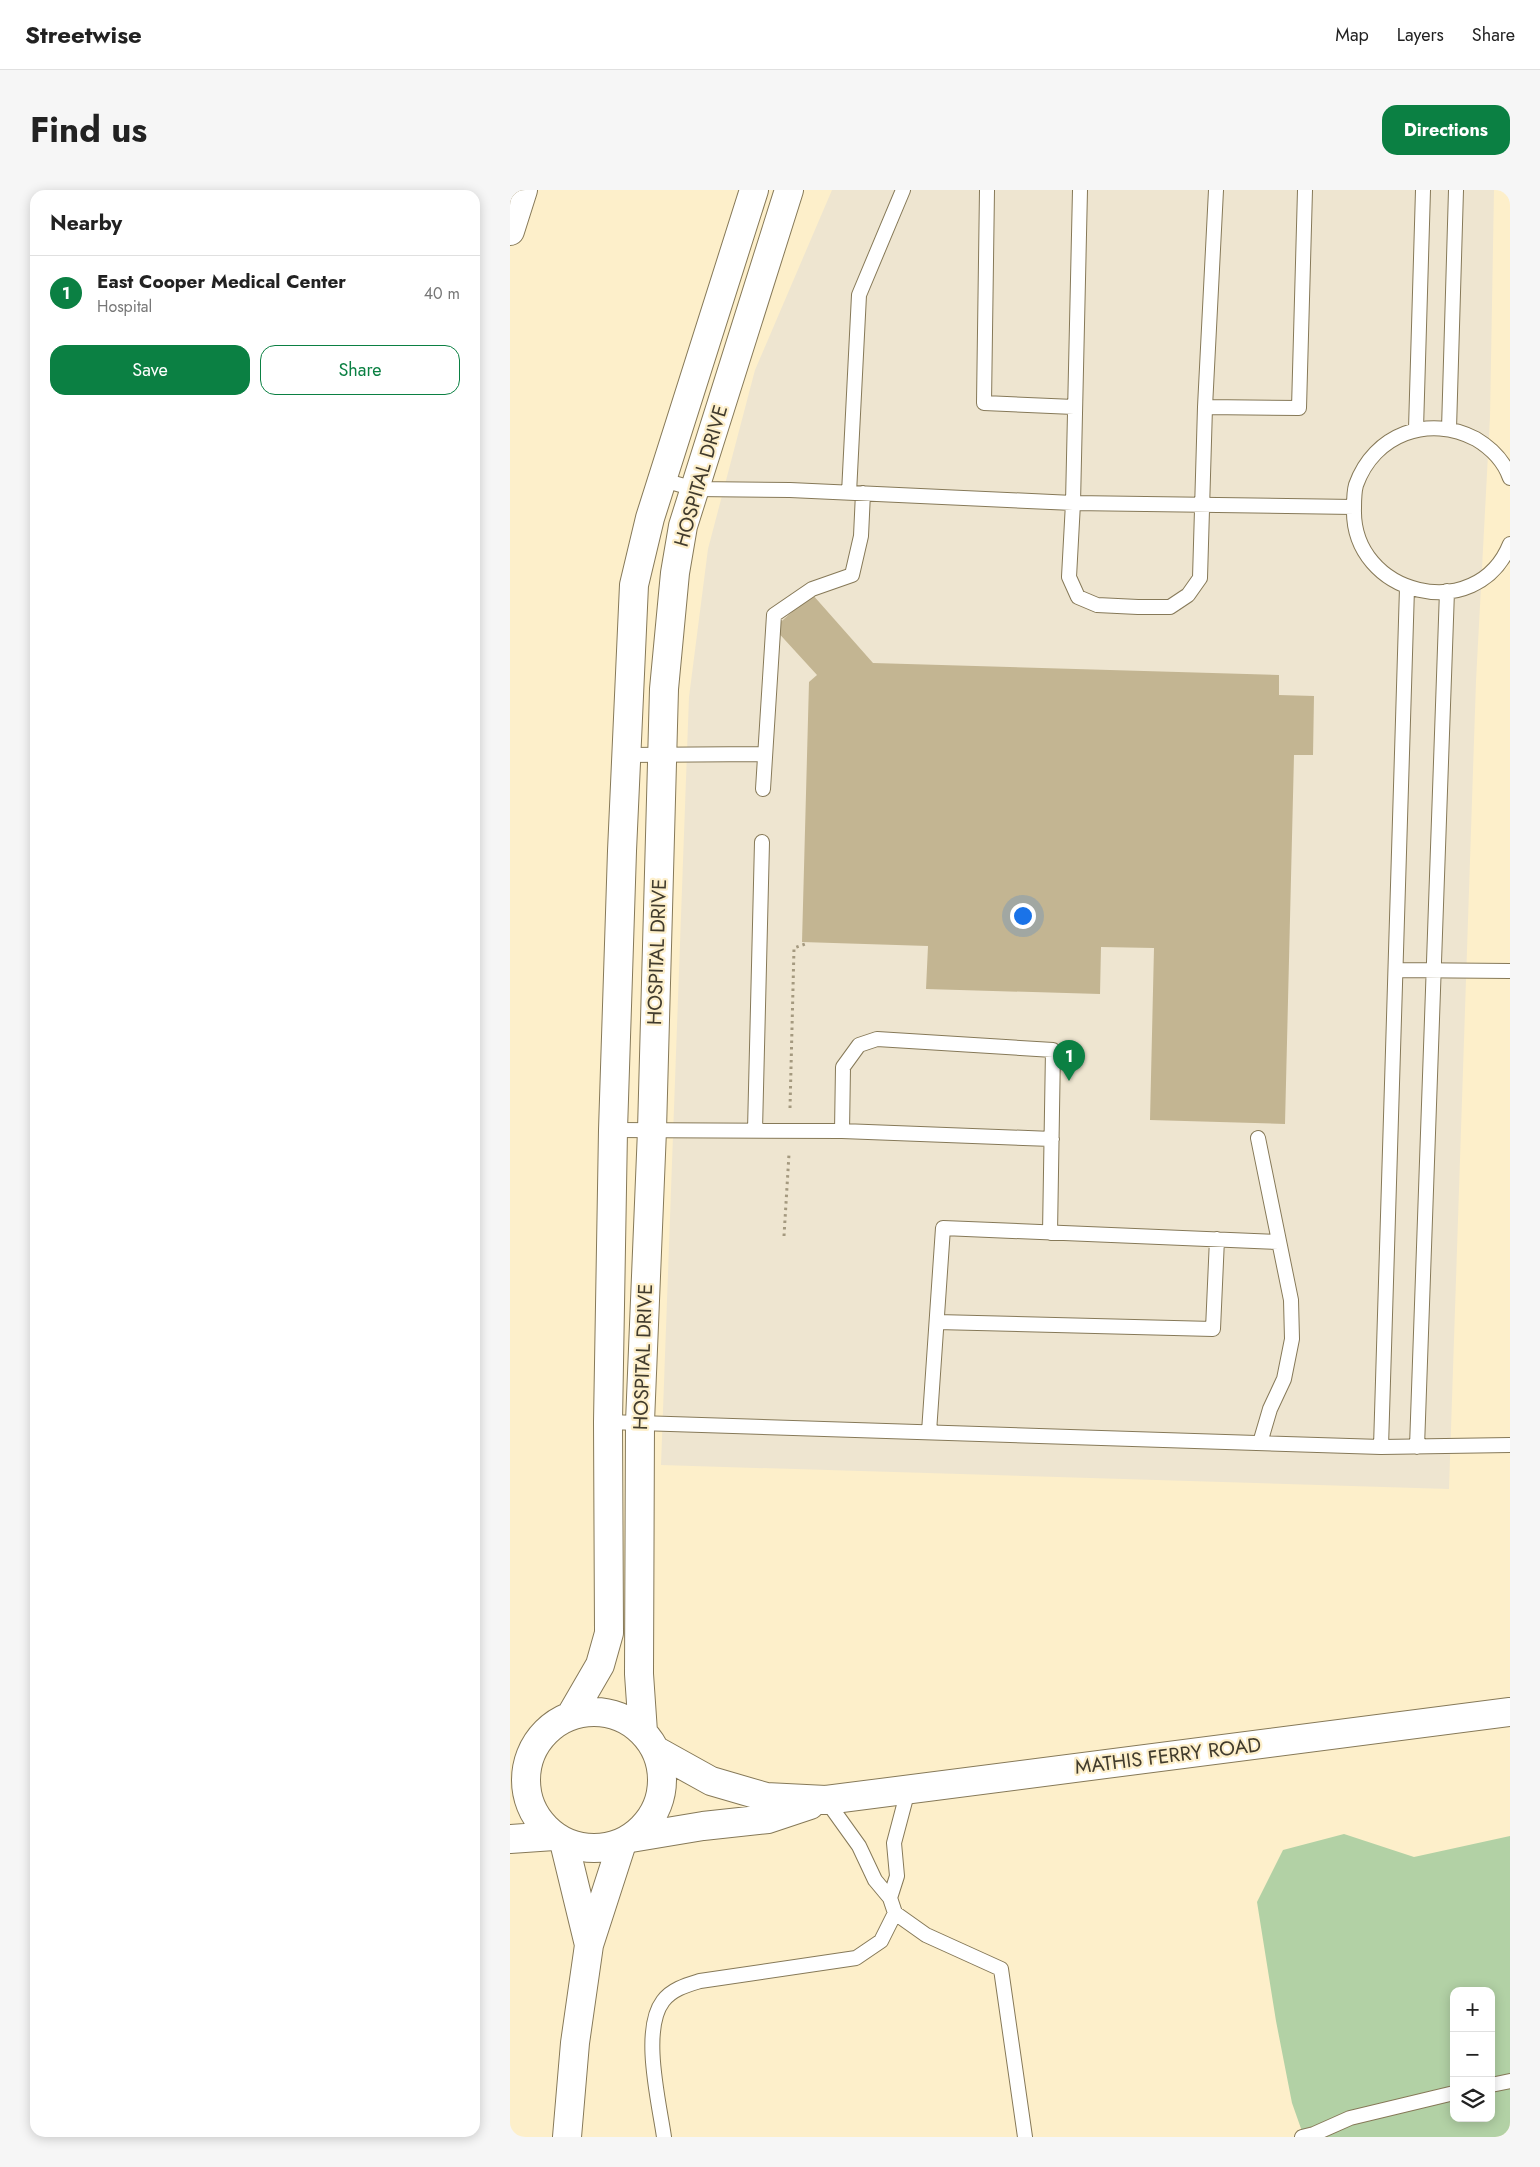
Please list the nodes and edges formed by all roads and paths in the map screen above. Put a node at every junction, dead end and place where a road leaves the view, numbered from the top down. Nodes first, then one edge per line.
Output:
1 (523, 190) edge
2 (754, 190) edge
3 (789, 190) edge
4 (903, 190) edge
5 (987, 190) edge
6 (1080, 190) edge
7 (1216, 190) edge
8 (1304, 190) edge
9 (1423, 190) edge
10 (1456, 190) edge
11 (510, 231) edge
12 (1074, 407) junction
13 (1205, 407) junction
14 (1416, 429) junction
15 (1449, 429) junction
16 (1510, 478) edge
17 (663, 480) junction
18 (695, 488) junction
19 (856, 493) junction
20 (1073, 503) junction
21 (1202, 504) junction
22 (1354, 507) junction
23 (1510, 544) edge
24 (1407, 588) junction
25 (1447, 591) junction
26 (764, 754) junction
27 (626, 755) junction
28 (663, 756) junction
29 (763, 789) dead end
30 (762, 842) dead end
31 (808, 942) dead end
32 (1396, 970) junction
33 (1433, 971) junction
34 (1510, 971) edge
35 (614, 1130) junction
36 (652, 1130) junction
37 (755, 1130) junction
38 (790, 1130) junction
39 (842, 1131) junction
40 (1258, 1138) dead end
41 (1052, 1139) junction
42 (1050, 1233) junction
43 (784, 1236) dead end
44 (1218, 1240) junction
45 (1279, 1242) junction
46 (938, 1322) junction
47 (608, 1422) junction
48 (640, 1422) junction
49 (929, 1432) junction
50 (1260, 1442) junction
51 (1510, 1445) edge
52 (1381, 1447) junction
53 (1416, 1447) junction
54 (1510, 1712) edge
55 (571, 1716) junction
56 (650, 1742) junction
57 (520, 1762) edge
58 (908, 1790) junction
59 (826, 1800) junction
60 (510, 1839) edge
61 (559, 1839) junction
62 (627, 1841) junction
63 (890, 1898) junction
64 (895, 1913) junction
65 (589, 1945) junction
66 (1510, 2081) edge
67 (1495, 2083) edge
68 (1450, 2094) edge
69 (567, 2137) edge
70 (664, 2137) edge
71 (1025, 2137) edge
72 (1302, 2137) edge

1 - 11 main road
2 - 17 main road, HOSPITAL DRIVE
3 - 18 main road, HOSPITAL DRIVE
4 - 19 lane
5 - 12 lane
6 - 12 lane
7 - 13 lane
8 - 13 lane
9 - 14 lane
10 - 15 lane
12 - 20 lane
13 - 21 lane
14 - 15 lane
14 - 22 lane
15 - 16 lane
17 - 18 lane
17 - 27 main road, HOSPITAL DRIVE
18 - 19 lane
18 - 28 main road, HOSPITAL DRIVE
19 - 20 lane
19 - 26 lane
20 - 21 lane
20 - 21 lane
21 - 22 lane
22 - 24 lane
23 - 25 lane
24 - 25 lane
24 - 32 lane
25 - 33 lane
26 - 28 lane
26 - 29 lane
27 - 28 lane
27 - 35 main road, HOSPITAL DRIVE
28 - 36 main road, HOSPITAL DRIVE
30 - 37 lane
31 - 38 path
32 - 33 lane
32 - 52 lane
33 - 34 lane
33 - 53 lane
35 - 36 lane
35 - 47 main road, HOSPITAL DRIVE
36 - 37 lane
36 - 48 main road, HOSPITAL DRIVE
37 - 38 lane
38 - 39 lane
38 - 43 path
39 - 41 lane
39 - 41 lane
40 - 45 lane
41 - 42 lane
42 - 44 lane
42 - 46 lane
44 - 45 lane
44 - 46 lane
45 - 50 lane
46 - 49 lane
47 - 48 lane
47 - 55 main road, HOSPITAL DRIVE
48 - 49 lane
48 - 56 main road, HOSPITAL DRIVE
49 - 50 lane
50 - 52 lane
51 - 53 lane
52 - 53 lane
54 - 58 main road, MATHIS FERRY ROAD
55 - 56 main road
55 - 57 main road
56 - 59 main road, MATHIS FERRY ROAD
56 - 62 main road
57 - 61 main road
58 - 59 main road, MATHIS FERRY ROAD
58 - 63 lane
59 - 62 main road, MATHIS FERRY ROAD
59 - 63 lane
60 - 61 main road
61 - 62 main road
61 - 65 main road
62 - 65 main road
63 - 64 lane
64 - 70 lane
64 - 71 lane
65 - 69 main road
66 - 67 lane
68 - 72 lane

